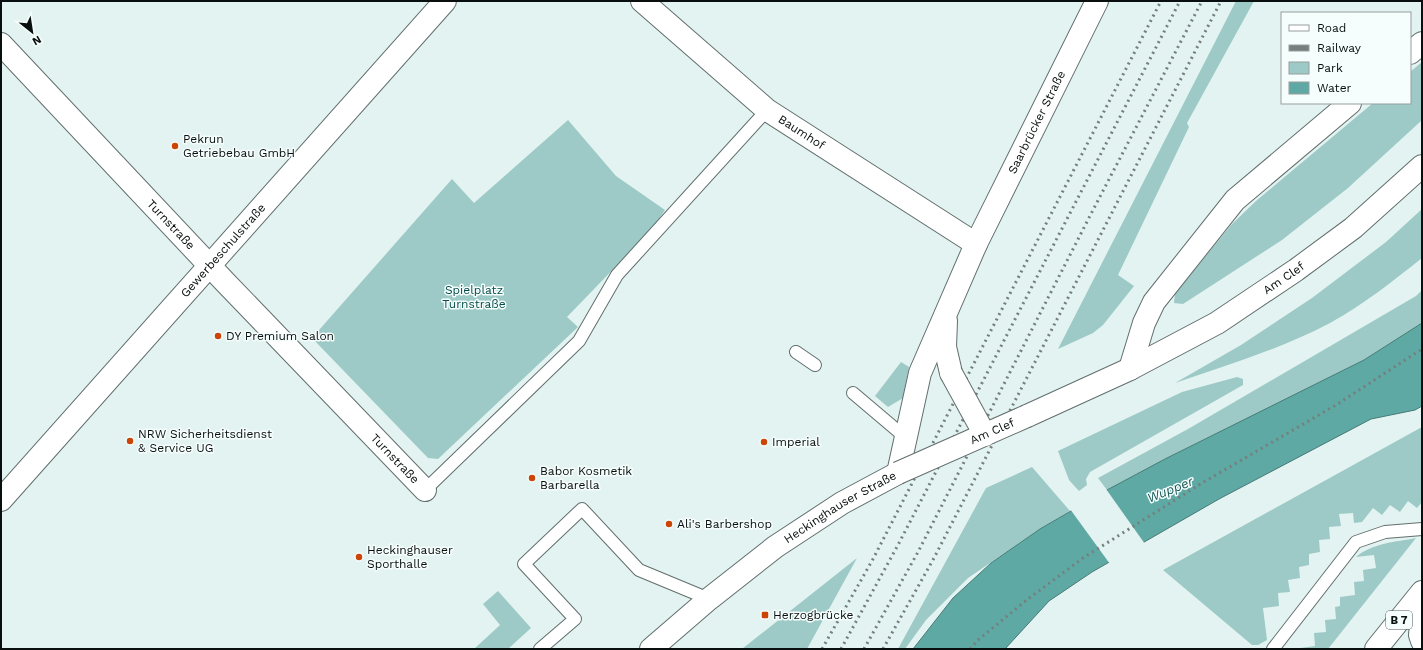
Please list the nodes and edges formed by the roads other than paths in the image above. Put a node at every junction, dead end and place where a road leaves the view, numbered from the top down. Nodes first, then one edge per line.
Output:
1 (445, 1) edge
2 (642, 1) edge
3 (1097, 1) edge
4 (1422, 43) edge
5 (1, 44) edge
6 (1411, 52) edge
7 (1349, 104) edge
8 (767, 110) junction
9 (1422, 166) edge
10 (976, 244) junction
11 (209, 265) junction
12 (947, 312) junction
13 (796, 352) dead end
14 (815, 365) dead end
15 (1130, 370) junction
16 (853, 393) dead end
17 (985, 435) junction
18 (905, 437) junction
19 (898, 473) junction
20 (425, 490) joint
21 (1, 500) edge
22 (1422, 529) edge
23 (1422, 592) edge
24 (708, 599) junction
25 (1422, 615) edge
26 (1422, 641) edge
27 (540, 649) edge
28 (652, 649) edge
29 (1273, 649) edge
30 (1376, 649) edge

1 - 11 street, Gewerbeschulstraße
2 - 8 street, Baumhof
3 - 10 street, Saarbrücker Straße
4 - 6 street
5 - 11 street, Turnstraße
7 - 15 street
8 - 10 street, Baumhof
8 - 20 lane
9 - 15 street, Am Clef
10 - 12 street, Heckinghauser Straße
11 - 20 street, Turnstraße
11 - 21 street, Gewerbeschulstraße
12 - 17 street, Heckinghauser Straße, bridge
12 - 18 street, Heckinghauser Straße
13 - 14 lane
15 - 17 street, Am Clef, bridge
16 - 18 lane
17 - 19 street, Am Clef, bridge
18 - 19 street, Heckinghauser Straße
19 - 24 street, Heckinghauser Straße
22 - 29 lane
23 - 30 street, B 7
24 - 27 lane
24 - 28 street, Heckinghauser Straße
25 - 26 street

